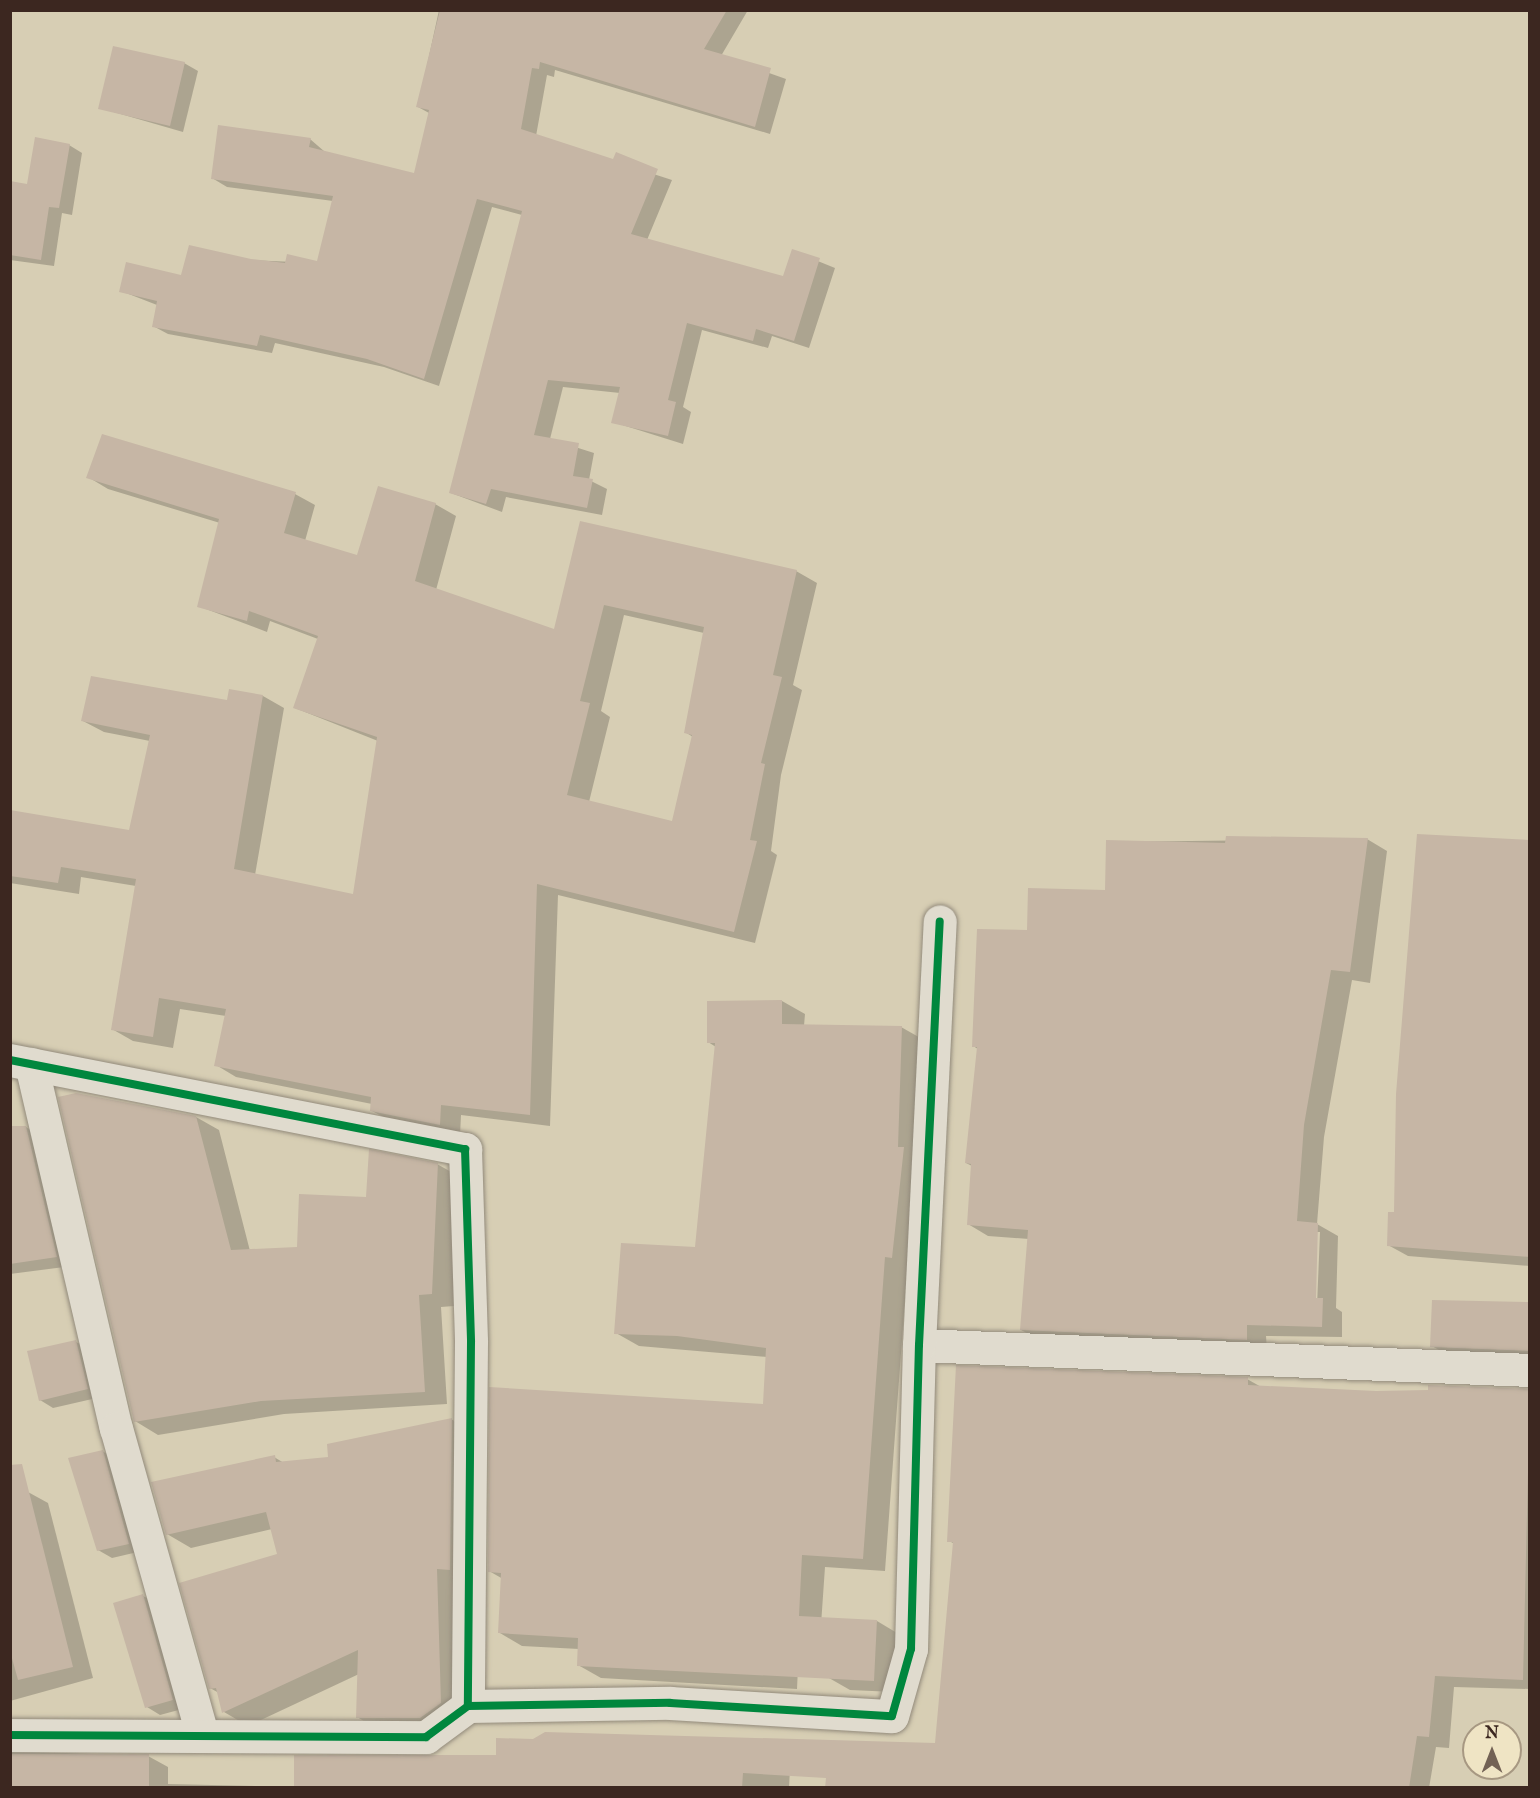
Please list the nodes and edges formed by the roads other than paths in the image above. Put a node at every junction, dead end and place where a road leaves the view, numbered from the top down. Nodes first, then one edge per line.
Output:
1 (940, 922) dead end
2 (21, 1062) edge
3 (919, 1345) junction
4 (1530, 1370) edge
5 (468, 1706) junction
6 (202, 1733) junction
7 (10, 1735) edge

1 - 3 street
2 - 5 street
2 - 6 street
3 - 4 street
3 - 5 street
5 - 6 street
6 - 7 street

